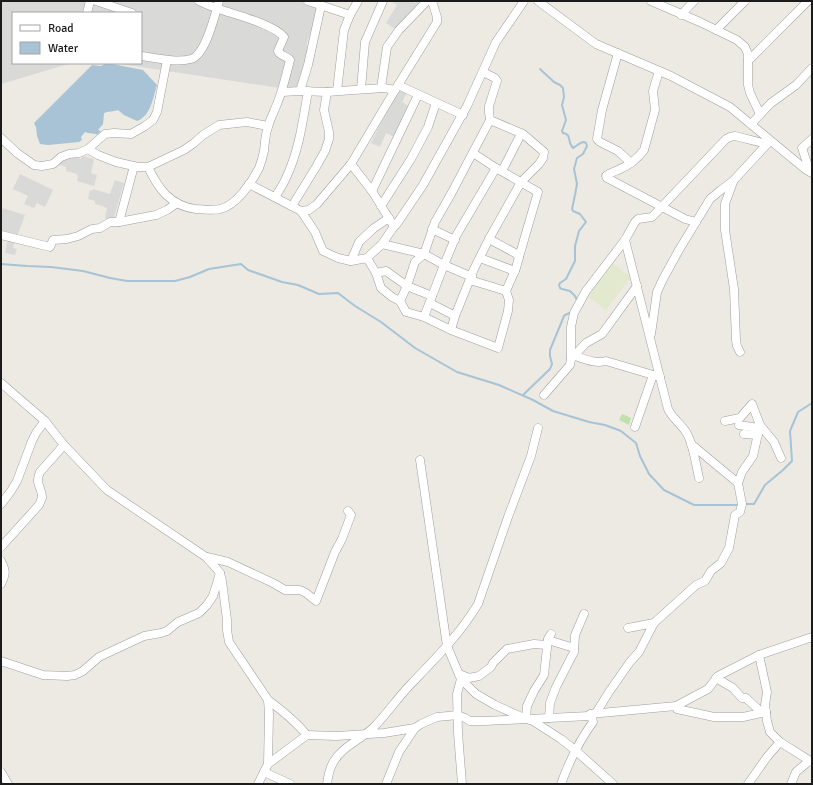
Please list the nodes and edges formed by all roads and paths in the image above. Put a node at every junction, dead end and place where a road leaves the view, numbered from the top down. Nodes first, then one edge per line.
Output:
1 (90, 1) edge
2 (96, 1) edge
3 (199, 1) edge
4 (308, 1) edge
5 (358, 1) edge
6 (383, 1) edge
7 (427, 1) edge
8 (432, 1) edge
9 (524, 1) edge
10 (538, 1) edge
11 (651, 1) edge
12 (694, 1) edge
13 (745, 1) edge
14 (808, 1) edge
15 (218, 5) edge
16 (321, 6) junction
17 (87, 12) edge
18 (129, 12) edge
19 (350, 15) junction
20 (681, 15) junction
21 (716, 30) junction
22 (618, 53) junction
23 (142, 56) edge
24 (168, 60) junction
25 (748, 61) junction
26 (812, 68) edge
27 (659, 71) junction
28 (482, 72) junction
29 (381, 88) junction
30 (396, 88) junction
31 (361, 89) junction
32 (300, 91) junction
33 (308, 91) junction
34 (338, 91) junction
35 (282, 92) junction
36 (327, 92) junction
37 (418, 95) junction
38 (436, 103) junction
39 (760, 114) junction
40 (462, 115) junction
41 (490, 120) junction
42 (751, 124) junction
43 (268, 126) junction
44 (521, 134) junction
45 (1, 138) edge
46 (812, 139) edge
47 (769, 142) junction
48 (88, 149) junction
49 (473, 153) junction
50 (631, 163) junction
51 (351, 164) junction
52 (134, 166) junction
53 (148, 166) junction
54 (499, 169) junction
55 (811, 172) edge
56 (733, 181) junction
57 (521, 182) junction
58 (249, 184) junction
59 (372, 191) junction
60 (275, 197) junction
61 (177, 203) junction
62 (292, 206) junction
63 (381, 206) junction
64 (661, 207) junction
65 (301, 211) junction
66 (389, 218) junction
67 (119, 222) junction
68 (696, 222) junction
69 (394, 225) junction
70 (432, 229) junction
71 (1, 235) edge
72 (455, 240) junction
73 (489, 240) junction
74 (625, 240) junction
75 (382, 244) junction
76 (424, 254) junction
77 (519, 257) junction
78 (367, 258) junction
79 (480, 258) junction
80 (351, 261) junction
81 (444, 265) junction
82 (515, 271) junction
83 (376, 273) junction
84 (471, 278) junction
85 (407, 286) junction
86 (637, 286) junction
87 (506, 292) junction
88 (431, 300) junction
89 (400, 301) junction
90 (455, 316) junction
91 (424, 318) junction
92 (451, 330) junction
93 (650, 338) junction
94 (740, 352) dead end
95 (573, 357) junction
96 (656, 376) junction
97 (1, 383) edge
98 (544, 395) dead end
99 (45, 421) junction
100 (725, 421) dead end
101 (739, 425) dead end
102 (635, 427) dead end
103 (538, 428) dead end
104 (759, 430) junction
105 (744, 434) dead end
106 (691, 443) junction
107 (64, 445) junction
108 (780, 458) dead end
109 (420, 460) dead end
110 (699, 478) dead end
111 (738, 483) junction
112 (1, 504) edge
113 (348, 511) dead end
114 (1, 547) edge
115 (206, 557) junction
116 (1, 561) edge
117 (220, 573) junction
118 (1, 584) edge
119 (584, 614) dead end
120 (654, 623) junction
121 (628, 628) dead end
122 (812, 636) edge
123 (548, 640) junction
124 (447, 646) junction
125 (574, 648) junction
126 (759, 655) junction
127 (1, 662) edge
128 (460, 677) junction
129 (716, 678) junction
130 (268, 700) junction
131 (676, 706) junction
132 (766, 712) junction
133 (457, 715) junction
134 (592, 715) junction
135 (549, 718) junction
136 (527, 719) junction
137 (415, 728) junction
138 (307, 735) junction
139 (365, 735) junction
140 (780, 742) junction
141 (575, 750) junction
142 (811, 762) edge
143 (268, 764) junction
144 (1, 772) edge
145 (264, 772) junction
146 (8, 784) edge
147 (258, 784) edge
148 (290, 784) edge
149 (327, 784) edge
150 (386, 784) edge
151 (462, 784) edge
152 (561, 784) edge
153 (613, 784) edge
154 (748, 784) edge
155 (791, 784) edge

1 - 17 street
2 - 18 street
3 - 15 street
4 - 16 street
5 - 19 street
6 - 31 street
7 - 29 street
8 - 30 street
9 - 28 street
10 - 22 street
11 - 20 street
12 - 20 street
13 - 21 street
14 - 25 street
15 - 24 street
15 - 35 street
16 - 19 street
16 - 32 street
19 - 34 street
20 - 21 street
21 - 25 street
22 - 27 street
22 - 50 street
23 - 24 street
24 - 48 street
25 - 39 street
26 - 39 street
27 - 42 street
27 - 50 street
28 - 40 street
28 - 41 street
29 - 30 street
29 - 31 street
30 - 37 street
30 - 51 street
31 - 34 street
32 - 33 street
32 - 35 street
33 - 36 street
33 - 60 street
34 - 36 street
35 - 43 street
36 - 62 street
37 - 38 street
37 - 59 street
38 - 40 street
38 - 63 street
39 - 42 street
40 - 69 street
41 - 44 street
41 - 49 street
42 - 47 street
43 - 53 street
43 - 58 street
44 - 54 street
44 - 57 street
45 - 48 street
46 - 55 street
47 - 55 street
47 - 56 street
47 - 64 street
48 - 52 street
49 - 54 street
49 - 70 street
50 - 64 street
51 - 59 street
51 - 65 street
52 - 53 street
52 - 67 street
53 - 61 street
54 - 57 street
54 - 72 street
56 - 68 street
56 - 94 street
57 - 73 street
57 - 77 street
58 - 60 street
58 - 61 street
59 - 63 street
60 - 62 street
61 - 67 street
62 - 65 street
63 - 66 street
64 - 68 street
64 - 74 street
65 - 80 street
66 - 69 street
66 - 80 street
67 - 71 street
68 - 93 street
69 - 75 street
70 - 72 street
70 - 76 street
72 - 81 street
73 - 77 street
73 - 79 street
74 - 86 street
74 - 95 street
75 - 76 street
75 - 78 street
76 - 81 street
76 - 85 street
77 - 82 street
78 - 80 street
78 - 83 street
79 - 82 street
79 - 84 street
81 - 84 street
81 - 88 street
82 - 87 street
83 - 85 street
83 - 89 street
84 - 87 street
84 - 90 street
85 - 88 street
85 - 89 street
86 - 93 street
86 - 95 street
87 - 92 street
88 - 90 street
88 - 91 street
89 - 91 street
90 - 92 street
91 - 92 street
93 - 96 street
95 - 96 street
95 - 98 street
96 - 102 street
96 - 106 street
97 - 99 street
99 - 107 street
99 - 112 street
100 - 104 street
101 - 104 street
103 - 124 street
104 - 105 street
104 - 108 street
104 - 111 street
106 - 110 street
106 - 111 street
107 - 114 street
107 - 115 street
109 - 124 street
111 - 120 street
113 - 115 street
115 - 117 street
116 - 118 street
117 - 127 street
117 - 130 street
119 - 125 street
120 - 121 street
120 - 134 street
122 - 126 street
123 - 125 street
123 - 128 street
123 - 136 street
124 - 128 street
124 - 139 street
125 - 135 street
126 - 129 street
126 - 132 street
128 - 133 street
128 - 136 street
129 - 131 street
129 - 132 street
130 - 138 street
130 - 143 street
131 - 132 street
131 - 134 street
132 - 140 street
133 - 136 street
133 - 137 street
133 - 151 street
134 - 135 street
134 - 141 street
135 - 136 street
136 - 141 street
137 - 139 street
137 - 150 street
138 - 139 street
138 - 143 street
139 - 149 street
140 - 142 street
140 - 154 street
141 - 152 street
141 - 153 street
142 - 155 street
143 - 145 street
144 - 146 street
145 - 147 street
145 - 148 street

